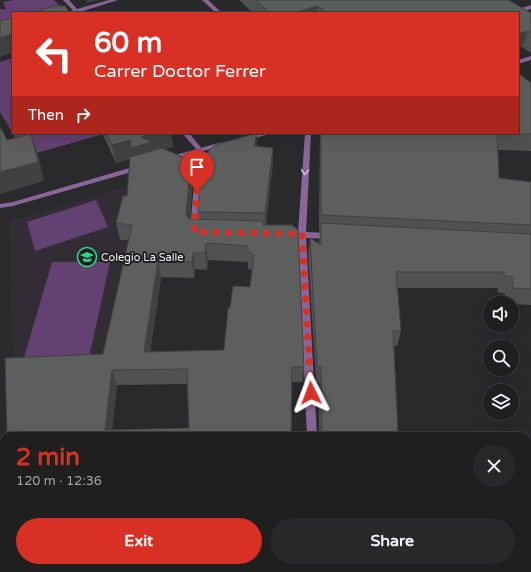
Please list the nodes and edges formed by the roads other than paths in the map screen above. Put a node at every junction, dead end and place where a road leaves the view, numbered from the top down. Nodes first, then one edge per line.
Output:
1 (66, 0) edge
2 (115, 0) edge
3 (205, 0) edge
4 (509, 7) edge
5 (531, 7) edge
6 (516, 11) joint
7 (77, 12) edge
8 (218, 12) edge
9 (519, 13) edge
10 (526, 17) edge
11 (531, 58) edge
12 (519, 62) edge
13 (186, 134) edge
14 (264, 134) edge
15 (308, 134) edge
16 (238, 140) edge
17 (230, 142) edge
18 (200, 150) junction
19 (163, 161) edge
20 (148, 165) edge
21 (13, 204) junction
22 (0, 206) edge
23 (0, 211) edge
24 (202, 232) edge
25 (279, 234) edge
26 (302, 234) junction
27 (342, 236) edge
28 (312, 432) edge

1 - 7 street
2 - 7 street
3 - 8 street
4 - 6 street
5 - 6 street
9 - 10 street
11 - 12 street
13 - 18 street
14 - 16 street
15 -> 26 street
17 - 18 street
18 - 19 street
18 - 24 street
20 - 21 street
21 - 22 street
21 - 23 street
25 - 26 street
26 - 27 street
26 - 28 street

